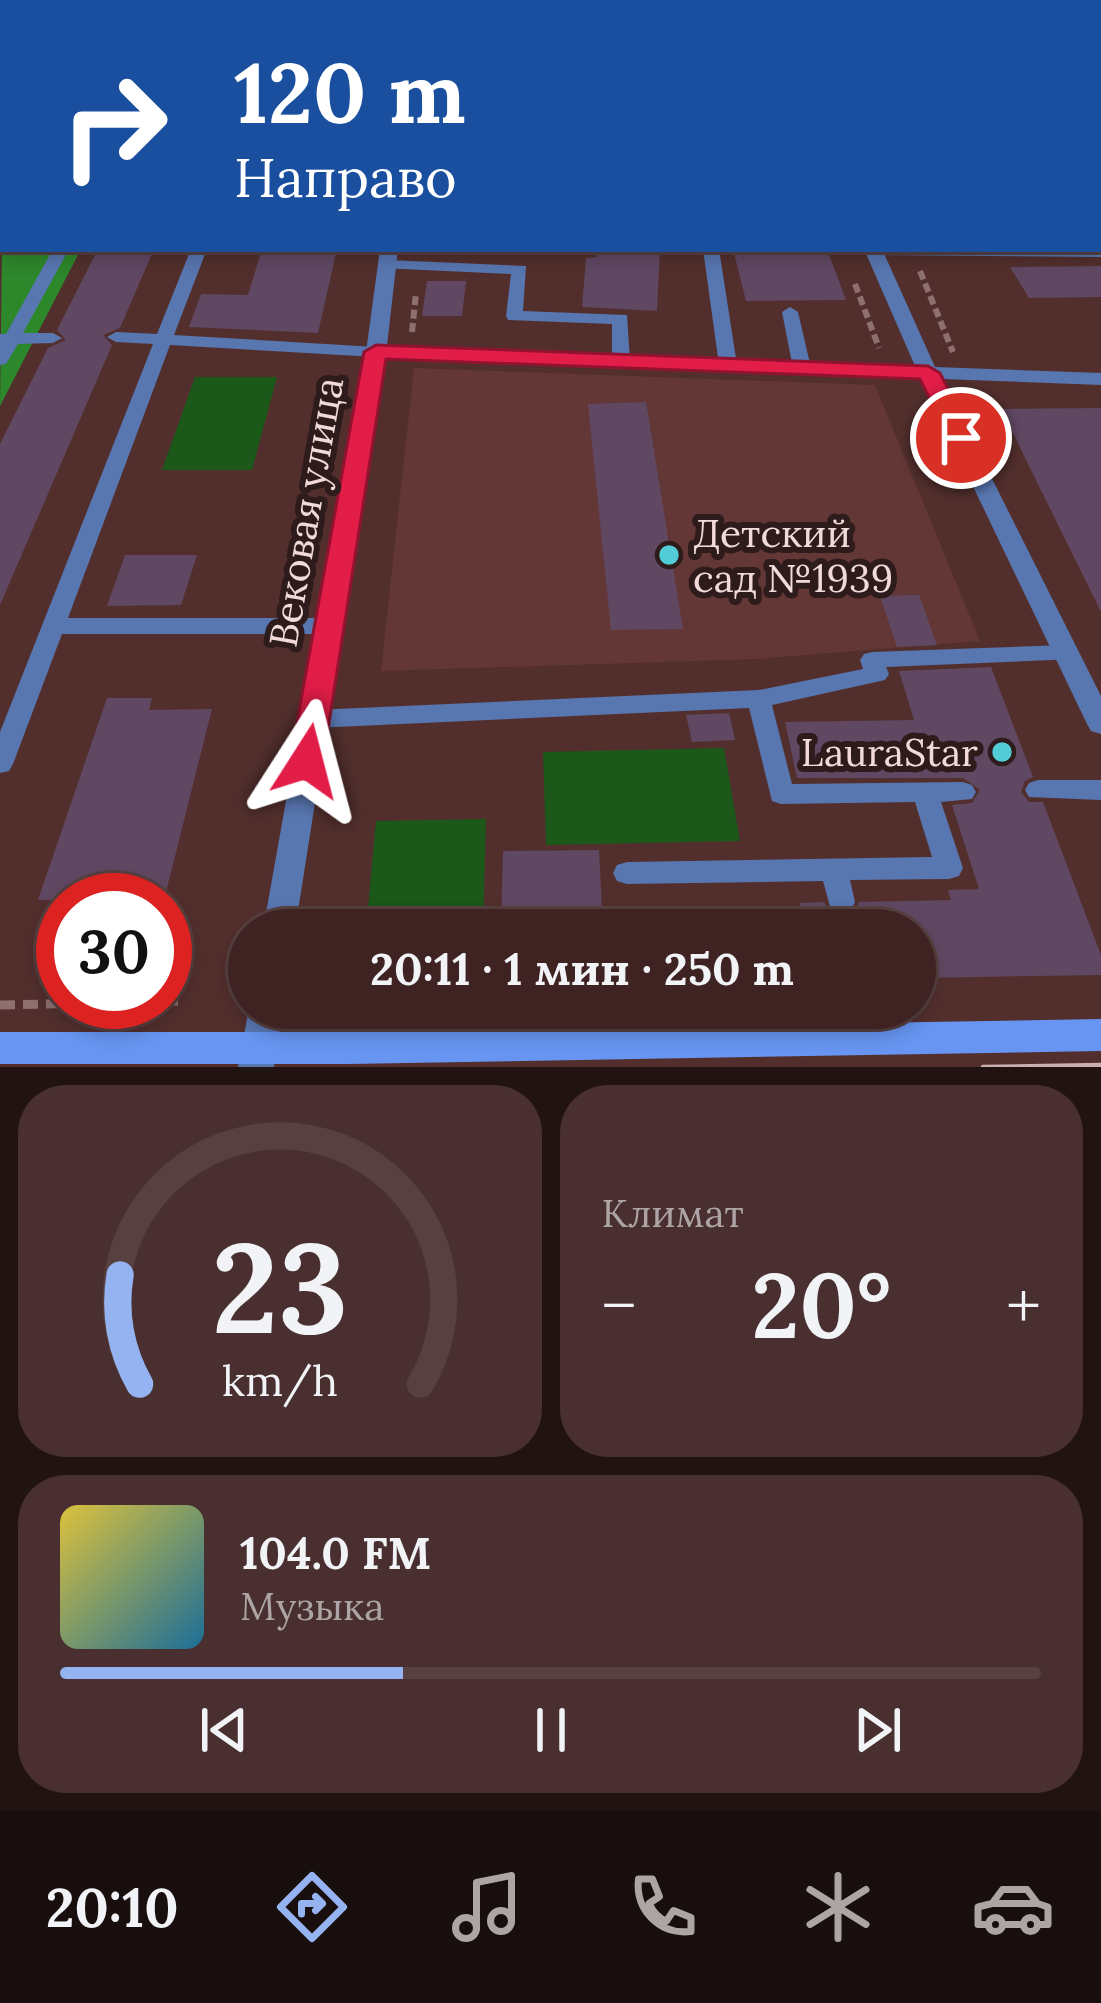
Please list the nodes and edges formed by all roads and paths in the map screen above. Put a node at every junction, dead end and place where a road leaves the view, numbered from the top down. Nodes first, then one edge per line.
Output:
1 (59, 252) edge
2 (198, 252) edge
3 (710, 252) edge
4 (874, 252) edge
5 (916, 252) edge
6 (1101, 252) edge
7 (960, 254) edge
8 (388, 257) edge
9 (850, 272) dead end
10 (790, 312) dead end
11 (116, 337) dead end
12 (53, 338) dead end
13 (6, 339) edge
14 (162, 340) junction
15 (376, 352) junction
16 (874, 359) dead end
17 (0, 360) edge
18 (621, 361) junction
19 (728, 365) junction
20 (802, 368) junction
21 (928, 373) junction
22 (1101, 379) edge
23 (52, 626) junction
24 (330, 626) junction
25 (1066, 652) junction
26 (759, 699) junction
27 (314, 719) junction
28 (1101, 724) edge
29 (0, 764) edge
30 (1038, 790) dead end
31 (1101, 790) edge
32 (963, 792) dead end
33 (925, 793) junction
34 (833, 870) junction
35 (627, 873) dead end
36 (841, 902) dead end
37 (282, 909) edge
38 (36, 1004) edge
39 (0, 1005) edge
40 (936, 1027) edge
41 (742, 1029) edge
42 (1101, 1035) edge
43 (0, 1048) edge
44 (258, 1056) edge

1 - 13 lane
2 - 14 lane
3 - 19 lane
4 - 21 street
5 - 7 lane
6 - 7 lane
8 - 15 street, Вековая улица
8 - 18 lane
9 - 16 path
10 - 20 lane
11 - 14 lane
12 - 13 lane
13 - 17 lane
14 - 15 lane
14 - 23 lane
15 - 18 street
15 - 24 street, Вековая улица
18 - 19 street
19 - 20 street
20 - 21 street
21 - 22 street
21 - 25 street
23 - 24 lane
23 - 29 lane
24 - 27 street, Вековая улица
25 - 26 lane
25 - 28 street
26 - 27 lane
26 - 33 lane
27 - 37 street, Вековая улица
30 - 31 lane
32 - 33 lane
33 - 34 lane
34 - 35 lane
34 - 36 lane
38 - 39 path
40 - 42 street
41 - 44 street
43 - 44 street

